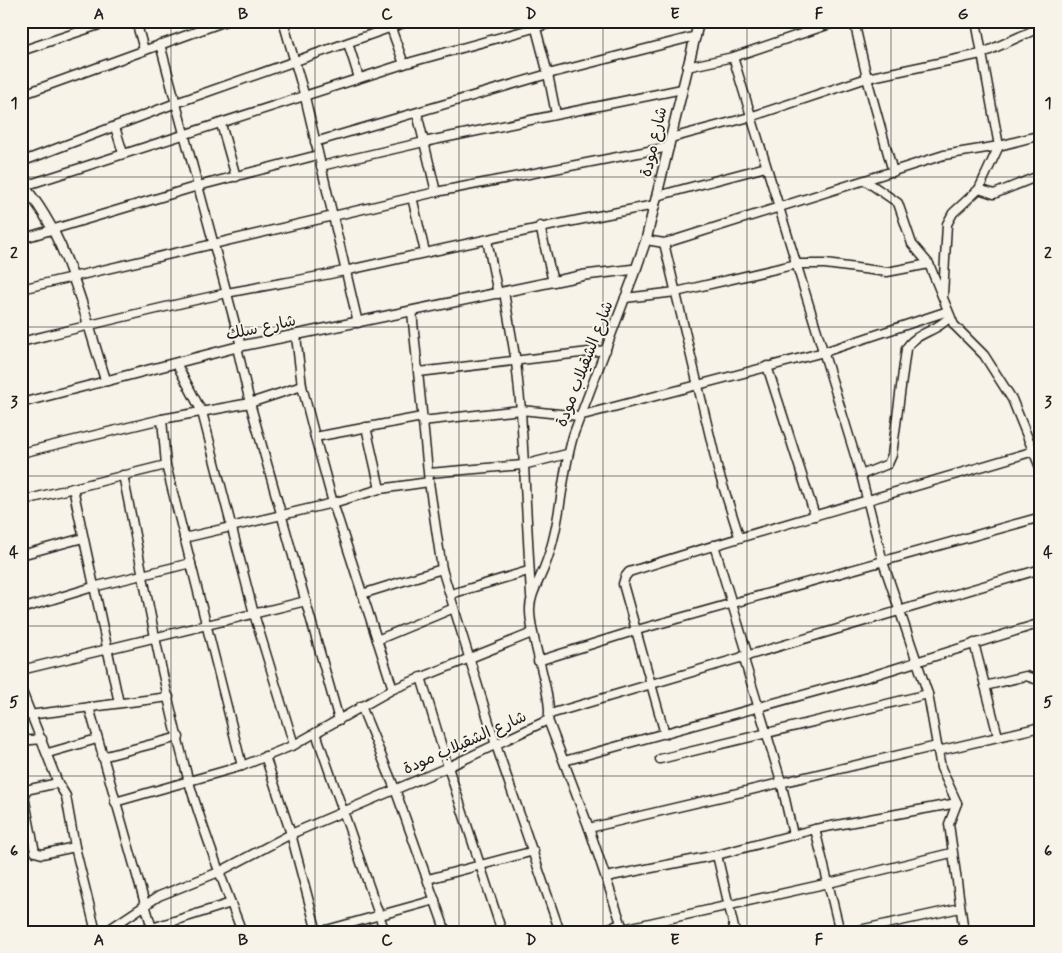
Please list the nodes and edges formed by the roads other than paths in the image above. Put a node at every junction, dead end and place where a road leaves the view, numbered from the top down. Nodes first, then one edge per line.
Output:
1 (111, 21) edge
2 (136, 21) edge
3 (226, 21) edge
4 (283, 21) edge
5 (409, 21) edge
6 (559, 21) edge
7 (699, 21) edge
8 (839, 21) edge
9 (854, 21) edge
10 (976, 21) edge
11 (535, 25) edge
12 (1041, 27) edge
13 (391, 28) junction
14 (696, 36) junction
15 (348, 43) junction
16 (160, 44) junction
17 (144, 50) junction
18 (21, 51) edge
19 (980, 54) junction
20 (733, 57) junction
21 (295, 62) junction
22 (404, 64) junction
23 (687, 67) junction
24 (548, 74) junction
25 (359, 78) junction
26 (867, 78) junction
27 (682, 89) junction
28 (21, 94) edge
29 (305, 96) junction
30 (176, 104) junction
31 (417, 113) junction
32 (556, 114) junction
33 (750, 117) junction
34 (221, 124) junction
35 (115, 127) junction
36 (184, 134) junction
37 (1041, 135) edge
38 (315, 142) junction
39 (424, 142) junction
40 (670, 142) junction
41 (999, 146) junction
42 (124, 153) junction
43 (318, 155) junction
44 (21, 162) edge
45 (321, 166) junction
46 (766, 167) junction
47 (893, 172) junction
48 (1041, 175) edge
49 (236, 177) junction
50 (866, 181) junction
51 (23, 185) edge
52 (198, 186) junction
53 (979, 189) junction
54 (436, 192) junction
55 (412, 198) junction
56 (656, 200) junction
57 (780, 206) junction
58 (333, 215) junction
59 (540, 226) junction
60 (52, 230) junction
61 (21, 239) edge
62 (487, 240) junction
63 (646, 240) junction
64 (213, 243) junction
65 (664, 243) junction
66 (425, 252) junction
67 (797, 264) junction
68 (929, 264) junction
69 (636, 269) junction
70 (347, 271) junction
71 (73, 277) junction
72 (553, 282) junction
73 (21, 289) edge
74 (676, 292) junction
75 (227, 293) junction
76 (501, 293) junction
77 (625, 298) junction
78 (943, 299) junction
79 (412, 312) junction
80 (949, 314) junction
81 (358, 323) junction
82 (88, 326) junction
83 (296, 336) junction
84 (21, 342) edge
85 (239, 346) junction
86 (606, 350) junction
87 (824, 352) junction
88 (516, 362) junction
89 (176, 363) junction
90 (767, 366) junction
91 (419, 372) junction
92 (106, 381) junction
93 (698, 385) junction
94 (302, 386) junction
95 (21, 403) edge
96 (250, 403) junction
97 (521, 410) junction
98 (202, 412) junction
99 (579, 416) junction
100 (162, 418) junction
101 (422, 419) junction
102 (366, 427) junction
103 (315, 436) junction
104 (1034, 451) junction
105 (21, 452) edge
106 (567, 454) junction
107 (166, 465) junction
108 (524, 465) junction
109 (1041, 470) edge
110 (429, 473) junction
111 (123, 475) junction
112 (861, 475) junction
113 (429, 482) junction
114 (73, 488) junction
115 (380, 489) junction
116 (21, 501) edge
117 (866, 502) junction
118 (333, 503) junction
119 (283, 514) junction
120 (815, 516) junction
121 (1041, 517) edge
122 (230, 527) junction
123 (739, 536) junction
124 (83, 538) junction
125 (184, 538) junction
126 (714, 545) junction
127 (21, 556) edge
128 (883, 562) junction
129 (191, 563) junction
130 (442, 569) junction
131 (1041, 569) edge
132 (528, 571) junction
133 (143, 574) junction
134 (93, 586) junction
135 (362, 594) junction
136 (451, 594) junction
137 (306, 601) junction
138 (531, 602) junction
139 (732, 603) junction
140 (454, 608) junction
141 (21, 609) edge
142 (900, 610) junction
143 (254, 614) junction
144 (1041, 623) edge
145 (206, 625) junction
146 (637, 630) junction
147 (532, 634) junction
148 (156, 638) junction
149 (377, 640) junction
150 (974, 644) junction
151 (108, 649) junction
152 (746, 656) junction
153 (469, 658) junction
154 (538, 661) junction
155 (918, 662) junction
156 (21, 670) edge
157 (421, 677) junction
158 (1041, 678) edge
159 (651, 685) junction
160 (985, 686) junction
161 (21, 689) edge
162 (393, 689) junction
163 (928, 694) junction
164 (169, 697) junction
165 (119, 703) junction
166 (361, 706) junction
167 (89, 707) junction
168 (757, 708) junction
169 (31, 714) junction
170 (21, 716) edge
171 (549, 717) junction
172 (340, 720) junction
173 (1041, 727) edge
174 (316, 733) junction
175 (665, 734) junction
176 (766, 734) junction
177 (998, 736) junction
178 (179, 737) junction
179 (42, 738) junction
180 (97, 739) junction
181 (21, 741) edge
182 (294, 745) junction
183 (496, 745) junction
184 (938, 748) junction
185 (48, 753) junction
186 (265, 756) junction
187 (102, 757) junction
188 (660, 759) dead end
189 (564, 761) junction
190 (242, 766) junction
191 (448, 768) junction
192 (781, 781) junction
193 (190, 782) junction
194 (58, 783) junction
195 (395, 789) junction
196 (22, 791) edge
197 (115, 802) junction
198 (956, 803) junction
199 (344, 810) junction
200 (589, 828) junction
201 (815, 829) junction
202 (291, 834) junction
203 (794, 835) junction
204 (75, 847) junction
205 (534, 851) junction
206 (951, 853) junction
207 (717, 854) junction
208 (479, 864) junction
209 (219, 872) junction
210 (606, 877) junction
211 (428, 879) junction
212 (829, 883) junction
213 (435, 900) junction
214 (231, 903) junction
215 (145, 905) junction
216 (730, 906) junction
217 (960, 908) junction
218 (380, 917) junction
219 (623, 929) edge
220 (153, 930) edge
221 (96, 932) edge
222 (105, 932) edge
223 (242, 932) edge
224 (318, 932) edge
225 (385, 932) edge
226 (446, 932) edge
227 (502, 932) edge
228 (560, 932) edge
229 (596, 932) edge
230 (735, 932) edge
231 (840, 932) edge
232 (850, 932) edge
233 (964, 932) edge

1 - 18 street
2 - 17 street
3 - 16 street
4 - 21 street
5 - 13 street
6 - 11 street
7 - 14 street, شارع مودة
8 - 20 street
9 - 26 street
10 - 19 street
11 - 22 street
11 - 24 street
12 - 19 street
13 - 15 street
13 - 22 street
14 - 23 street, شارع مودة
14 - 24 street
15 - 21 street
15 - 25 street
16 - 17 street
16 - 30 street
17 - 28 street
19 - 26 street
19 - 41 street
20 - 23 street
20 - 33 street
21 - 29 street
21 - 30 street
22 - 25 street
23 - 27 street, شارع مودة
24 - 31 street
24 - 32 street
25 - 29 street
26 - 33 street
26 - 47 street
27 - 32 street
27 - 40 street, شارع مودة
29 - 34 street
29 - 38 street
30 - 35 street
30 - 36 street
31 - 38 street
31 - 39 street
32 - 39 street
33 - 40 street
33 - 46 street
34 - 36 street
34 - 49 street
35 - 42 street
35 - 44 street
36 - 42 street
36 - 52 street
37 - 41 street
38 - 43 street
39 - 45 street
39 - 54 street
40 - 54 street
40 - 56 street, شارع مودة
41 - 47 street
41 - 53 street
42 - 51 street
43 - 45 street
43 - 49 street
45 - 58 street
46 - 56 street
46 - 57 street
47 - 50 street
48 - 53 street
49 - 52 street
50 - 57 street
50 - 68 street
51 - 60 street
52 - 60 street
52 - 64 street
53 - 78 street
54 - 55 street
55 - 58 street
55 - 66 street
56 - 59 street
56 - 63 street, شارع مودة
57 - 65 street
57 - 67 street
58 - 64 street
58 - 70 street
59 - 62 street
59 - 72 street
60 - 61 street
60 - 71 street
62 - 66 street
62 - 76 street
63 - 65 street
63 - 69 street, شارع مودة
64 - 71 street
64 - 75 street
65 - 74 street
66 - 70 street
67 - 68 street
67 - 74 street
67 - 87 street
68 - 78 street
69 - 72 street, شارع سلك
69 - 77 street, شارع الشقيلاب مودة
70 - 75 street
70 - 81 street
71 - 73 street
71 - 82 street
72 - 76 street, شارع سلك
74 - 77 street
74 - 93 street
75 - 82 street
75 - 85 street
76 - 79 street, شارع سلك
76 - 88 street
77 - 86 street, شارع الشقيلاب مودة
78 - 80 street
79 - 81 street, شارع سلك
79 - 91 street
80 - 87 street
80 - 104 street
80 - 112 street
81 - 83 street, شارع سلك
82 - 84 street
82 - 92 street
83 - 85 street, شارع سلك
83 - 94 street
85 - 89 street, شارع سلك
85 - 96 street
86 - 88 street
86 - 99 street, شارع الشقيلاب مودة
87 - 90 street
87 - 112 street
88 - 91 street
88 - 97 street
89 - 92 street, شارع سلك
89 - 98 street
90 - 93 street
90 - 120 street
91 - 101 street
92 - 95 street
93 - 99 street
93 - 123 street
94 - 96 street
94 - 103 street
96 - 98 street
96 - 119 street
97 - 99 street
97 - 101 street
97 - 108 street
98 - 100 street
98 - 122 street
99 - 106 street, شارع الشقيلاب مودة
100 - 105 street
100 - 107 street
101 - 102 street
101 - 110 street
102 - 103 street
102 - 115 street
103 - 118 street
104 - 109 street
104 - 117 street
106 - 108 street
106 - 138 street, شارع الشقيلاب مودة
107 - 111 street
107 - 125 street
108 - 110 street
108 - 132 street
110 - 113 street
111 - 114 street
111 - 133 street
112 - 117 street
113 - 115 street
113 - 130 street
114 - 116 street
114 - 124 street
115 - 118 street
117 - 120 street
117 - 128 street
118 - 119 street
118 - 135 street
119 - 122 street
119 - 137 street
120 - 123 street
121 - 128 street
122 - 125 street
122 - 143 street
123 - 126 street
124 - 127 street
124 - 134 street
125 - 129 street
126 - 139 street
126 - 146 street
128 - 139 street
128 - 142 street
129 - 133 street
129 - 145 street
130 - 135 street
130 - 136 street
131 - 142 street
132 - 136 street
132 - 138 street
133 - 134 street
133 - 148 street
134 - 141 street
134 - 151 street
135 - 149 street
136 - 140 street
137 - 143 street
137 - 172 street
138 - 147 street, شارع الشقيلاب مودة
139 - 146 street
139 - 152 street
140 - 149 street
140 - 153 street
142 - 152 street
142 - 155 street
143 - 145 street
143 - 182 street
144 - 150 street
145 - 148 street
145 - 190 street
146 - 154 street
146 - 159 street
147 - 153 street
147 - 154 street, شارع الشقيلاب مودة
148 - 151 street
148 - 164 street
149 - 162 street
150 - 155 street
150 - 160 street
151 - 156 street
151 - 165 street
152 - 159 street
152 - 168 street
153 - 157 street
153 - 183 street
154 - 171 street, شارع الشقيلاب مودة
155 - 163 street
155 - 168 street
157 - 162 street
157 - 191 street
158 - 160 street
159 - 171 street
159 - 175 street
160 - 177 street
161 - 169 street
162 - 166 street
163 - 176 street
163 - 184 street
164 - 165 street
164 - 178 street
165 - 167 street
166 - 172 street
166 - 195 street
167 - 169 street
167 - 180 street
168 - 175 street
168 - 176 street
169 - 170 street
169 - 179 street
171 - 183 street, شارع الشقيلاب مودة
171 - 189 street
172 - 174 street
173 - 177 street
174 - 182 street
174 - 199 street
175 - 189 street
176 - 188 street
176 - 192 street
177 - 184 street
178 - 187 street
178 - 193 street
179 - 181 street
179 - 185 street
180 - 185 street
180 - 187 street
182 - 186 street
183 - 191 street, شارع الشقيلاب مودة
183 - 205 street
184 - 192 street
184 - 198 street
185 - 194 street
186 - 190 street
186 - 202 street
187 - 197 street
189 - 200 street
190 - 193 street
191 - 195 street, شارع الشقيلاب مودة
191 - 208 street
192 - 200 street
192 - 203 street
193 - 197 street
193 - 209 street
194 - 196 street
194 - 204 street
195 - 199 street, شارع الشقيلاب مودة
195 - 211 street
196 - 204 street
197 - 215 street
198 - 201 street
198 - 206 street
199 - 202 street, شارع الشقيلاب مودة
199 - 218 street
200 - 210 street
201 - 203 street
201 - 212 street
202 - 209 street, شارع الشقيلاب مودة
202 - 224 street
203 - 207 street
204 - 221 street
205 - 208 street
205 - 228 street
206 - 212 street
206 - 217 street
207 - 210 street
207 - 216 street
208 - 211 street
208 - 227 street
209 - 214 street
209 - 215 street, شارع الشقيلاب مودة
210 - 219 street
211 - 213 street
212 - 216 street
212 - 231 street
213 - 218 street
213 - 226 street
214 - 220 street
214 - 223 street
215 - 220 street
215 - 222 street, شارع الشقيلاب مودة
216 - 219 street
216 - 230 street
217 - 232 street
217 - 233 street
218 - 224 street
218 - 225 street
219 - 229 street

